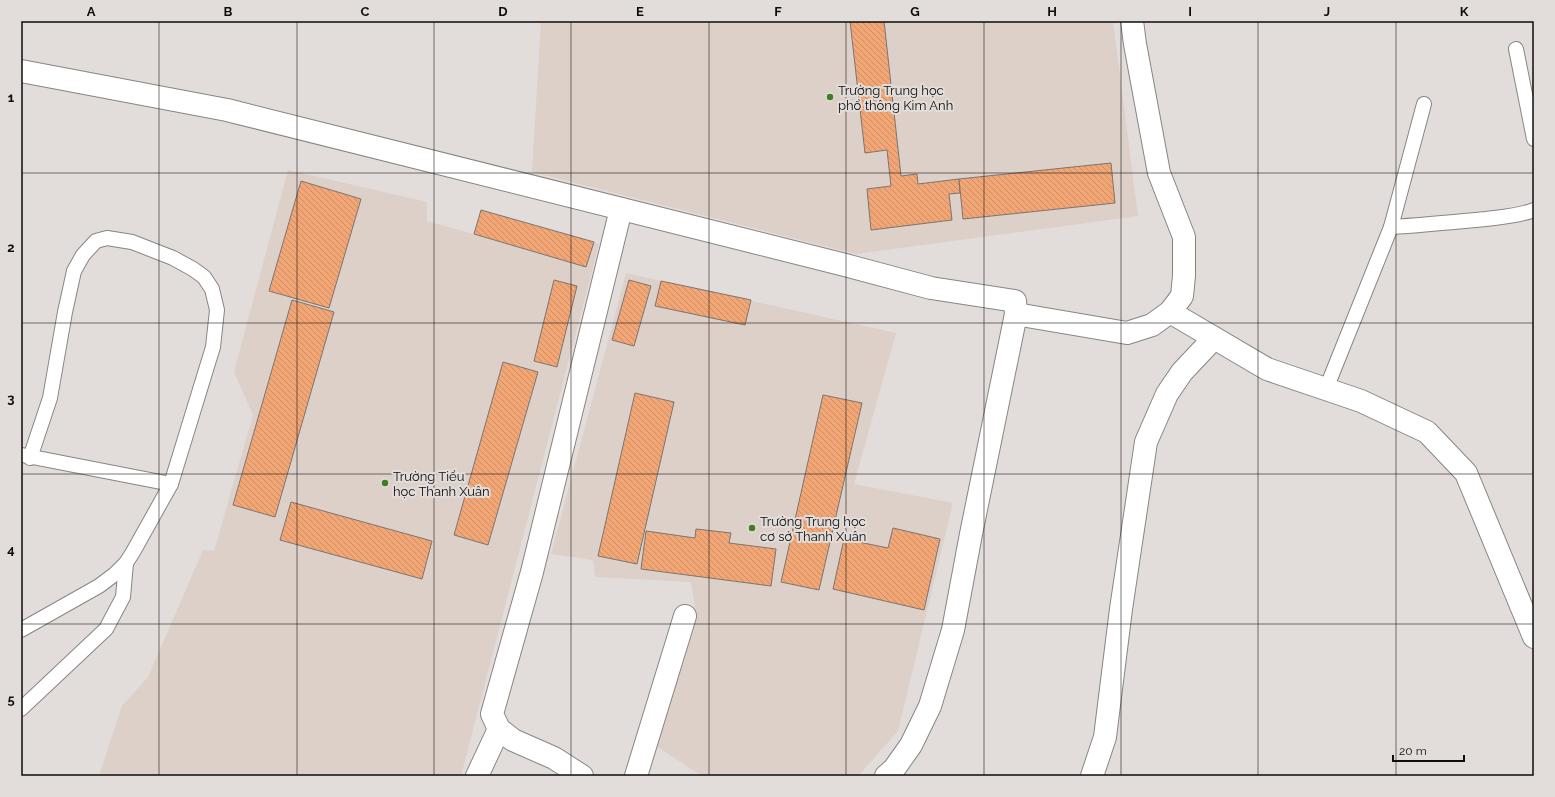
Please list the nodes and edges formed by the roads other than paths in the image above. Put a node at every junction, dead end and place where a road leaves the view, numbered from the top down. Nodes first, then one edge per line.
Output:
1 (1132, 21) edge
2 (1516, 49) dead end
3 (21, 70) edge
4 (1424, 104) dead end
5 (1534, 139) edge
6 (621, 209) junction
7 (1534, 210) edge
8 (1391, 227) junction
9 (1170, 312) junction
10 (1016, 314) junction
11 (1214, 338) junction
12 (1326, 389) junction
13 (26, 456) edge
14 (171, 484) junction
15 (126, 562) junction
16 (685, 616) dead end
17 (21, 630) edge
18 (1534, 638) edge
19 (21, 709) edge
20 (499, 730) junction
21 (477, 776) edge
22 (582, 776) edge
23 (636, 776) edge
24 (886, 776) edge
25 (1092, 776) edge

1 - 9 street
2 - 5 lane
3 - 6 street
4 - 8 lane
6 - 10 street
6 - 20 street
7 - 8 lane
8 - 12 lane
9 - 10 street
9 - 11 street
10 - 24 street
11 - 12 street
11 - 25 street
12 - 18 street
13 - 14 lane
13 - 14 lane
14 - 15 lane
15 - 17 lane
15 - 19 lane
16 - 23 street
20 - 21 street
20 - 22 street

